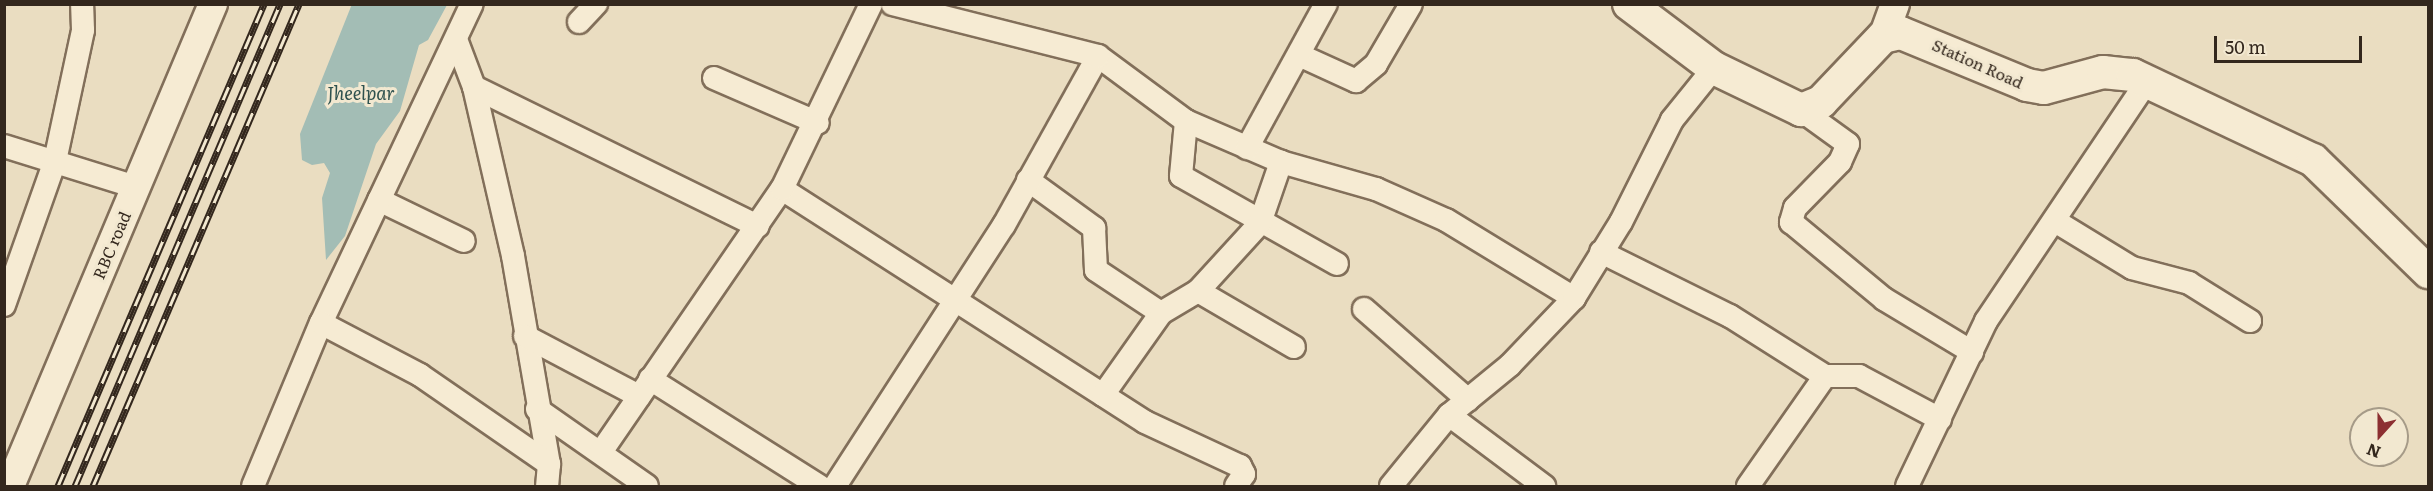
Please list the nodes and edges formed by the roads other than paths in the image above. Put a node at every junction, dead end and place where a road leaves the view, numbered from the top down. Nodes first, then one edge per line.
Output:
1 (82, 4) edge
2 (213, 4) edge
3 (472, 4) edge
4 (596, 4) edge
5 (871, 4) edge
6 (892, 4) edge
7 (1326, 4) edge
8 (1411, 4) edge
9 (1629, 4) edge
10 (1895, 4) edge
11 (579, 22) dead end
12 (1882, 37) junction
13 (457, 42) junction
14 (1299, 55) junction
15 (1098, 56) junction
16 (1714, 68) junction
17 (714, 78) dead end
18 (2148, 80) junction
19 (474, 87) junction
20 (1801, 110) junction
21 (1186, 121) junction
22 (818, 123) junction
23 (4, 146) edge
24 (1247, 148) junction
25 (55, 162) junction
26 (1281, 162) junction
27 (1028, 180) junction
28 (136, 187) junction
29 (782, 189) junction
30 (379, 200) junction
31 (2055, 221) junction
32 (1260, 223) junction
33 (758, 226) junction
34 (464, 241) dead end
35 (1601, 252) junction
36 (1337, 264) dead end
37 (2426, 264) edge
38 (1198, 291) junction
39 (956, 297) junction
40 (1574, 298) junction
41 (4, 305) edge
42 (1364, 309) dead end
43 (1161, 313) junction
44 (2250, 321) dead end
45 (321, 323) junction
46 (525, 336) junction
47 (1294, 347) dead end
48 (1972, 352) junction
49 (1825, 376) junction
50 (645, 387) junction
51 (1102, 395) junction
52 (1468, 400) junction
53 (537, 409) junction
54 (1449, 415) junction
55 (1941, 419) junction
56 (601, 452) junction
57 (548, 475) edge
58 (9, 482) edge
59 (1395, 485) edge
60 (253, 486) edge
61 (648, 486) edge
62 (819, 486) edge
63 (835, 486) edge
64 (1236, 486) edge
65 (1544, 486) edge
66 (1748, 486) edge
67 (1907, 486) edge

1 - 25 street
2 - 28 street, RBC road
3 - 13 street
4 - 11 street
5 - 22 street
6 - 15 street
7 - 14 street
8 - 14 street
9 - 16 main road
10 - 12 street
12 - 18 main road, Station Road
12 - 20 main road
13 - 19 street
13 - 30 street
14 - 24 street
15 - 21 street
15 - 27 street
16 - 20 main road
16 - 35 street
17 - 22 street
18 - 31 street
18 - 37 main road, Station Road
19 - 33 street
19 - 46 street
20 - 48 street
21 - 24 street
21 - 32 street
22 - 29 street
23 - 25 street
24 - 26 street
25 - 28 street
25 - 41 street
26 - 32 street
26 - 40 street
27 - 39 street
27 - 43 street
28 - 58 street, RBC road
29 - 33 street
29 - 39 street
30 - 34 street
30 - 45 street
31 - 44 street
31 - 48 street
32 - 36 street
32 - 38 street
33 - 50 street
35 - 40 street
35 - 49 street
38 - 43 street
38 - 47 street
39 - 51 street
39 - 63 street
40 - 52 street
42 - 52 street
43 - 51 street
45 - 57 street
45 - 60 street
46 - 50 street
46 - 53 street
48 - 55 street
49 - 55 street
49 - 66 street
50 - 56 street
50 - 62 street
51 - 64 street
52 - 54 street
53 - 56 street
53 - 57 street
54 - 59 street
54 - 65 street
55 - 67 street
56 - 61 street

